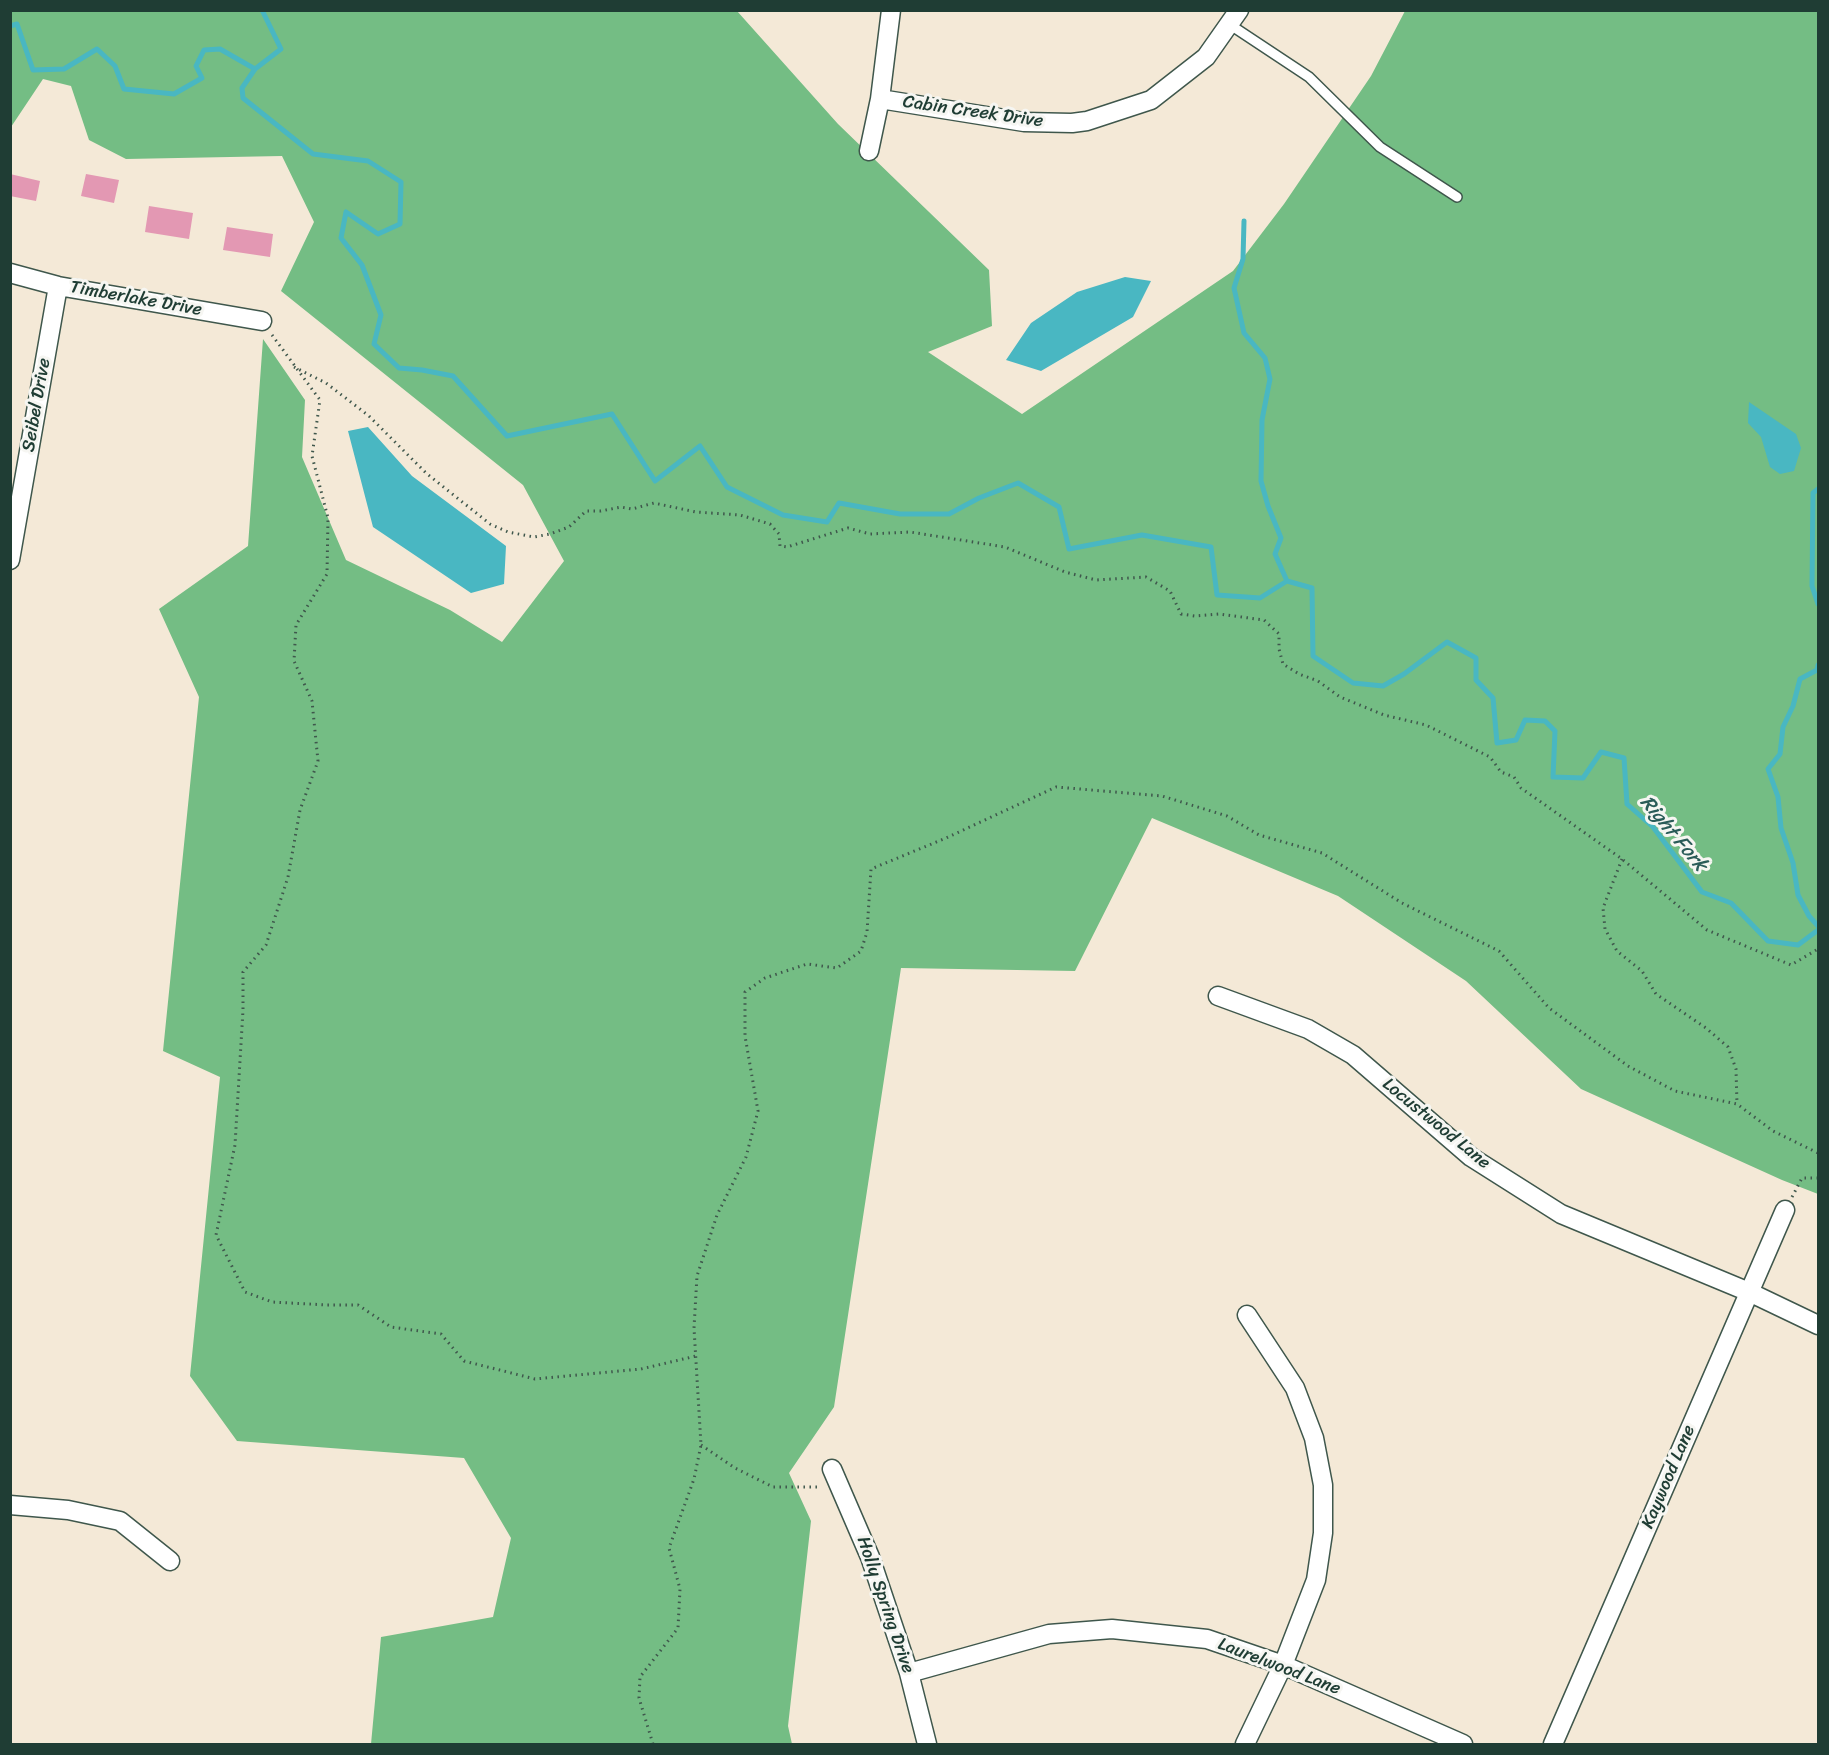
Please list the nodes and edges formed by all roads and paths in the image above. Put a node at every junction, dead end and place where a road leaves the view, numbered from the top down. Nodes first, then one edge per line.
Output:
1 (891, 10) edge
2 (1234, 17) edge
3 (880, 99) junction
4 (869, 151) dead end
5 (1457, 197) dead end
6 (10, 273) edge
7 (58, 286) junction
8 (262, 321) joint
9 (294, 367) junction
10 (10, 560) edge
11 (1622, 859) junction
12 (1818, 949) edge
13 (1218, 996) dead end
14 (1737, 1104) junction
15 (1818, 1153) edge
16 (1818, 1178) edge
17 (1785, 1210) joint
18 (1749, 1292) junction
19 (1246, 1315) dead end
20 (1818, 1325) edge
21 (696, 1356) junction
22 (701, 1445) junction
23 (832, 1469) dead end
24 (822, 1487) dead end
25 (10, 1505) edge
26 (170, 1561) dead end
27 (1283, 1665) junction
28 (909, 1673) junction
29 (653, 1744) edge
30 (927, 1744) edge
31 (1245, 1744) edge
32 (1463, 1744) edge
33 (1553, 1744) edge

1 - 3 street
2 - 3 street, Cabin Creek Drive
2 - 5 lane
3 - 4 street
6 - 7 street, Timberlake Drive
7 - 8 street, Timberlake Drive
7 - 10 street, Seibel Drive
8 - 9 path
9 - 11 path
9 - 21 path
11 - 12 path
11 - 14 path
13 - 18 street, Locustwood Lane
14 - 15 path
14 - 21 path
16 - 17 path
17 - 18 street, Kaywood Lane
18 - 20 street, Locustwood Lane
18 - 33 street, Kaywood Lane
19 - 27 street
21 - 22 path
22 - 24 path
22 - 29 path
23 - 28 street, Holly Spring Drive
25 - 26 street
27 - 28 street, Laurelwood Lane
27 - 31 street
27 - 32 street, Laurelwood Lane
28 - 30 street, Holly Spring Drive

